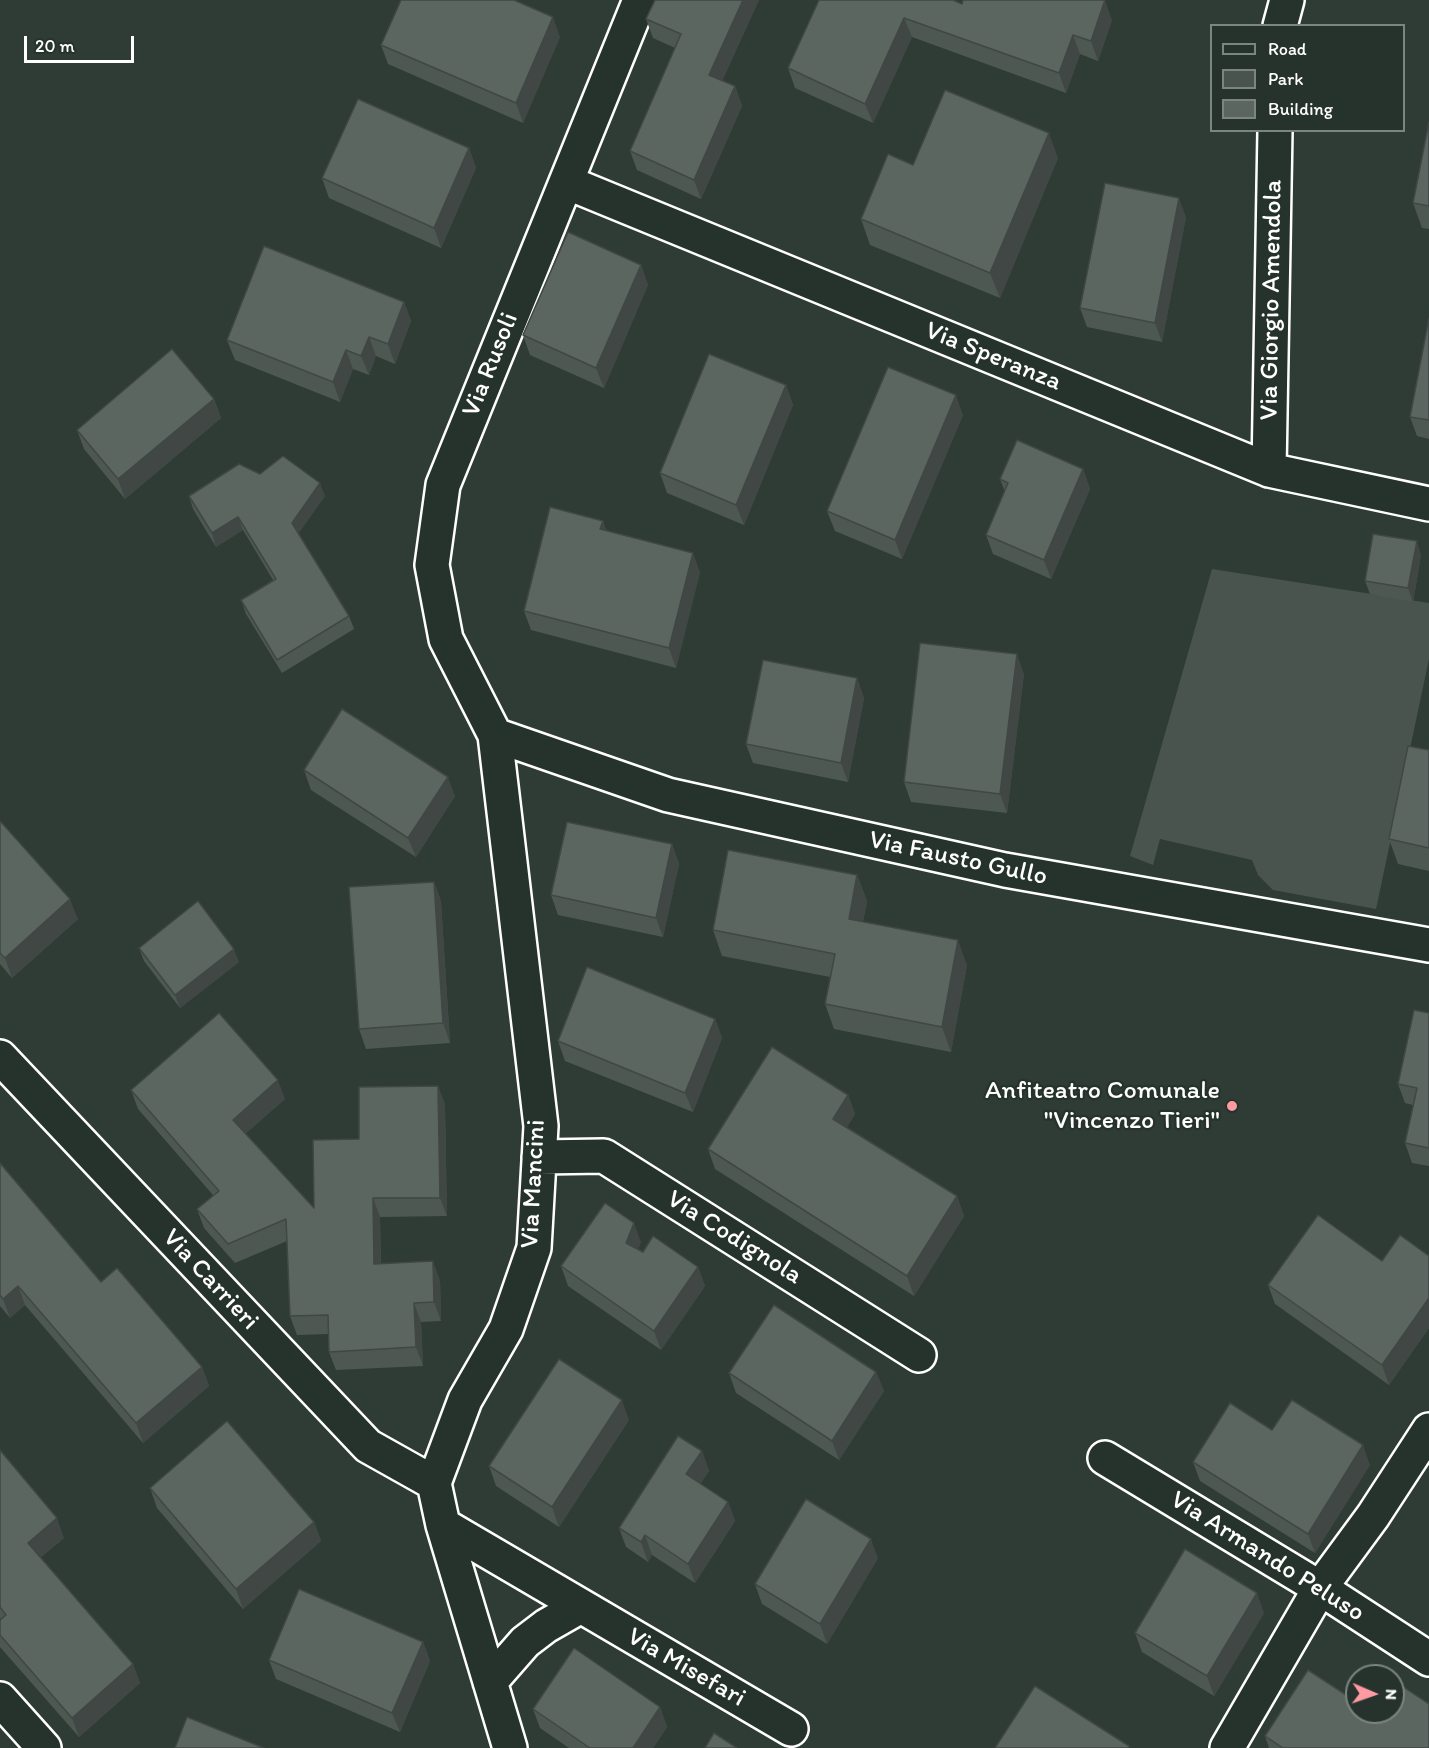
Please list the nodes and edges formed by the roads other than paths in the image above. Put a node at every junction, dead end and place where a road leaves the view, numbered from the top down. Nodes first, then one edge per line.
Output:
1 (640, 0) edge
2 (1287, 0) edge
3 (1281, 24) edge
4 (1275, 132) edge
5 (566, 182) junction
6 (1269, 470) junction
7 (1429, 504) edge
8 (495, 735) junction
9 (1429, 945) edge
10 (0, 1057) edge
11 (539, 1157) junction
12 (919, 1355) dead end
13 (1429, 1430) edge
14 (1105, 1458) dead end
15 (434, 1483) junction
16 (443, 1525) junction
17 (1320, 1588) junction
18 (581, 1606) junction
19 (1429, 1659) edge
20 (490, 1682) junction
21 (0, 1699) edge
22 (791, 1729) dead end
23 (44, 1748) edge
24 (510, 1748) edge
25 (1227, 1748) edge

1 - 5 street, Via Rusoli
2 - 3 street
4 - 6 street, Via Giorgio Amendola
5 - 6 street, Via Speranza
5 - 8 street, Via Rusoli
6 - 7 street, Via Speranza
8 - 9 street, Via Fausto Gullo
8 - 11 street, Via Mancini
10 - 15 street, Via Carrieri
11 - 12 street, Via Codignola
11 - 15 street, Via Mancini
13 - 17 street
14 - 17 street, Via Armando Peluso
15 - 16 street
16 - 18 street, Via Misefari
16 - 20 street
17 - 19 street, Via Armando Peluso
17 - 25 street
18 - 20 street
18 - 22 street, Via Misefari
20 - 24 street
21 - 23 street

